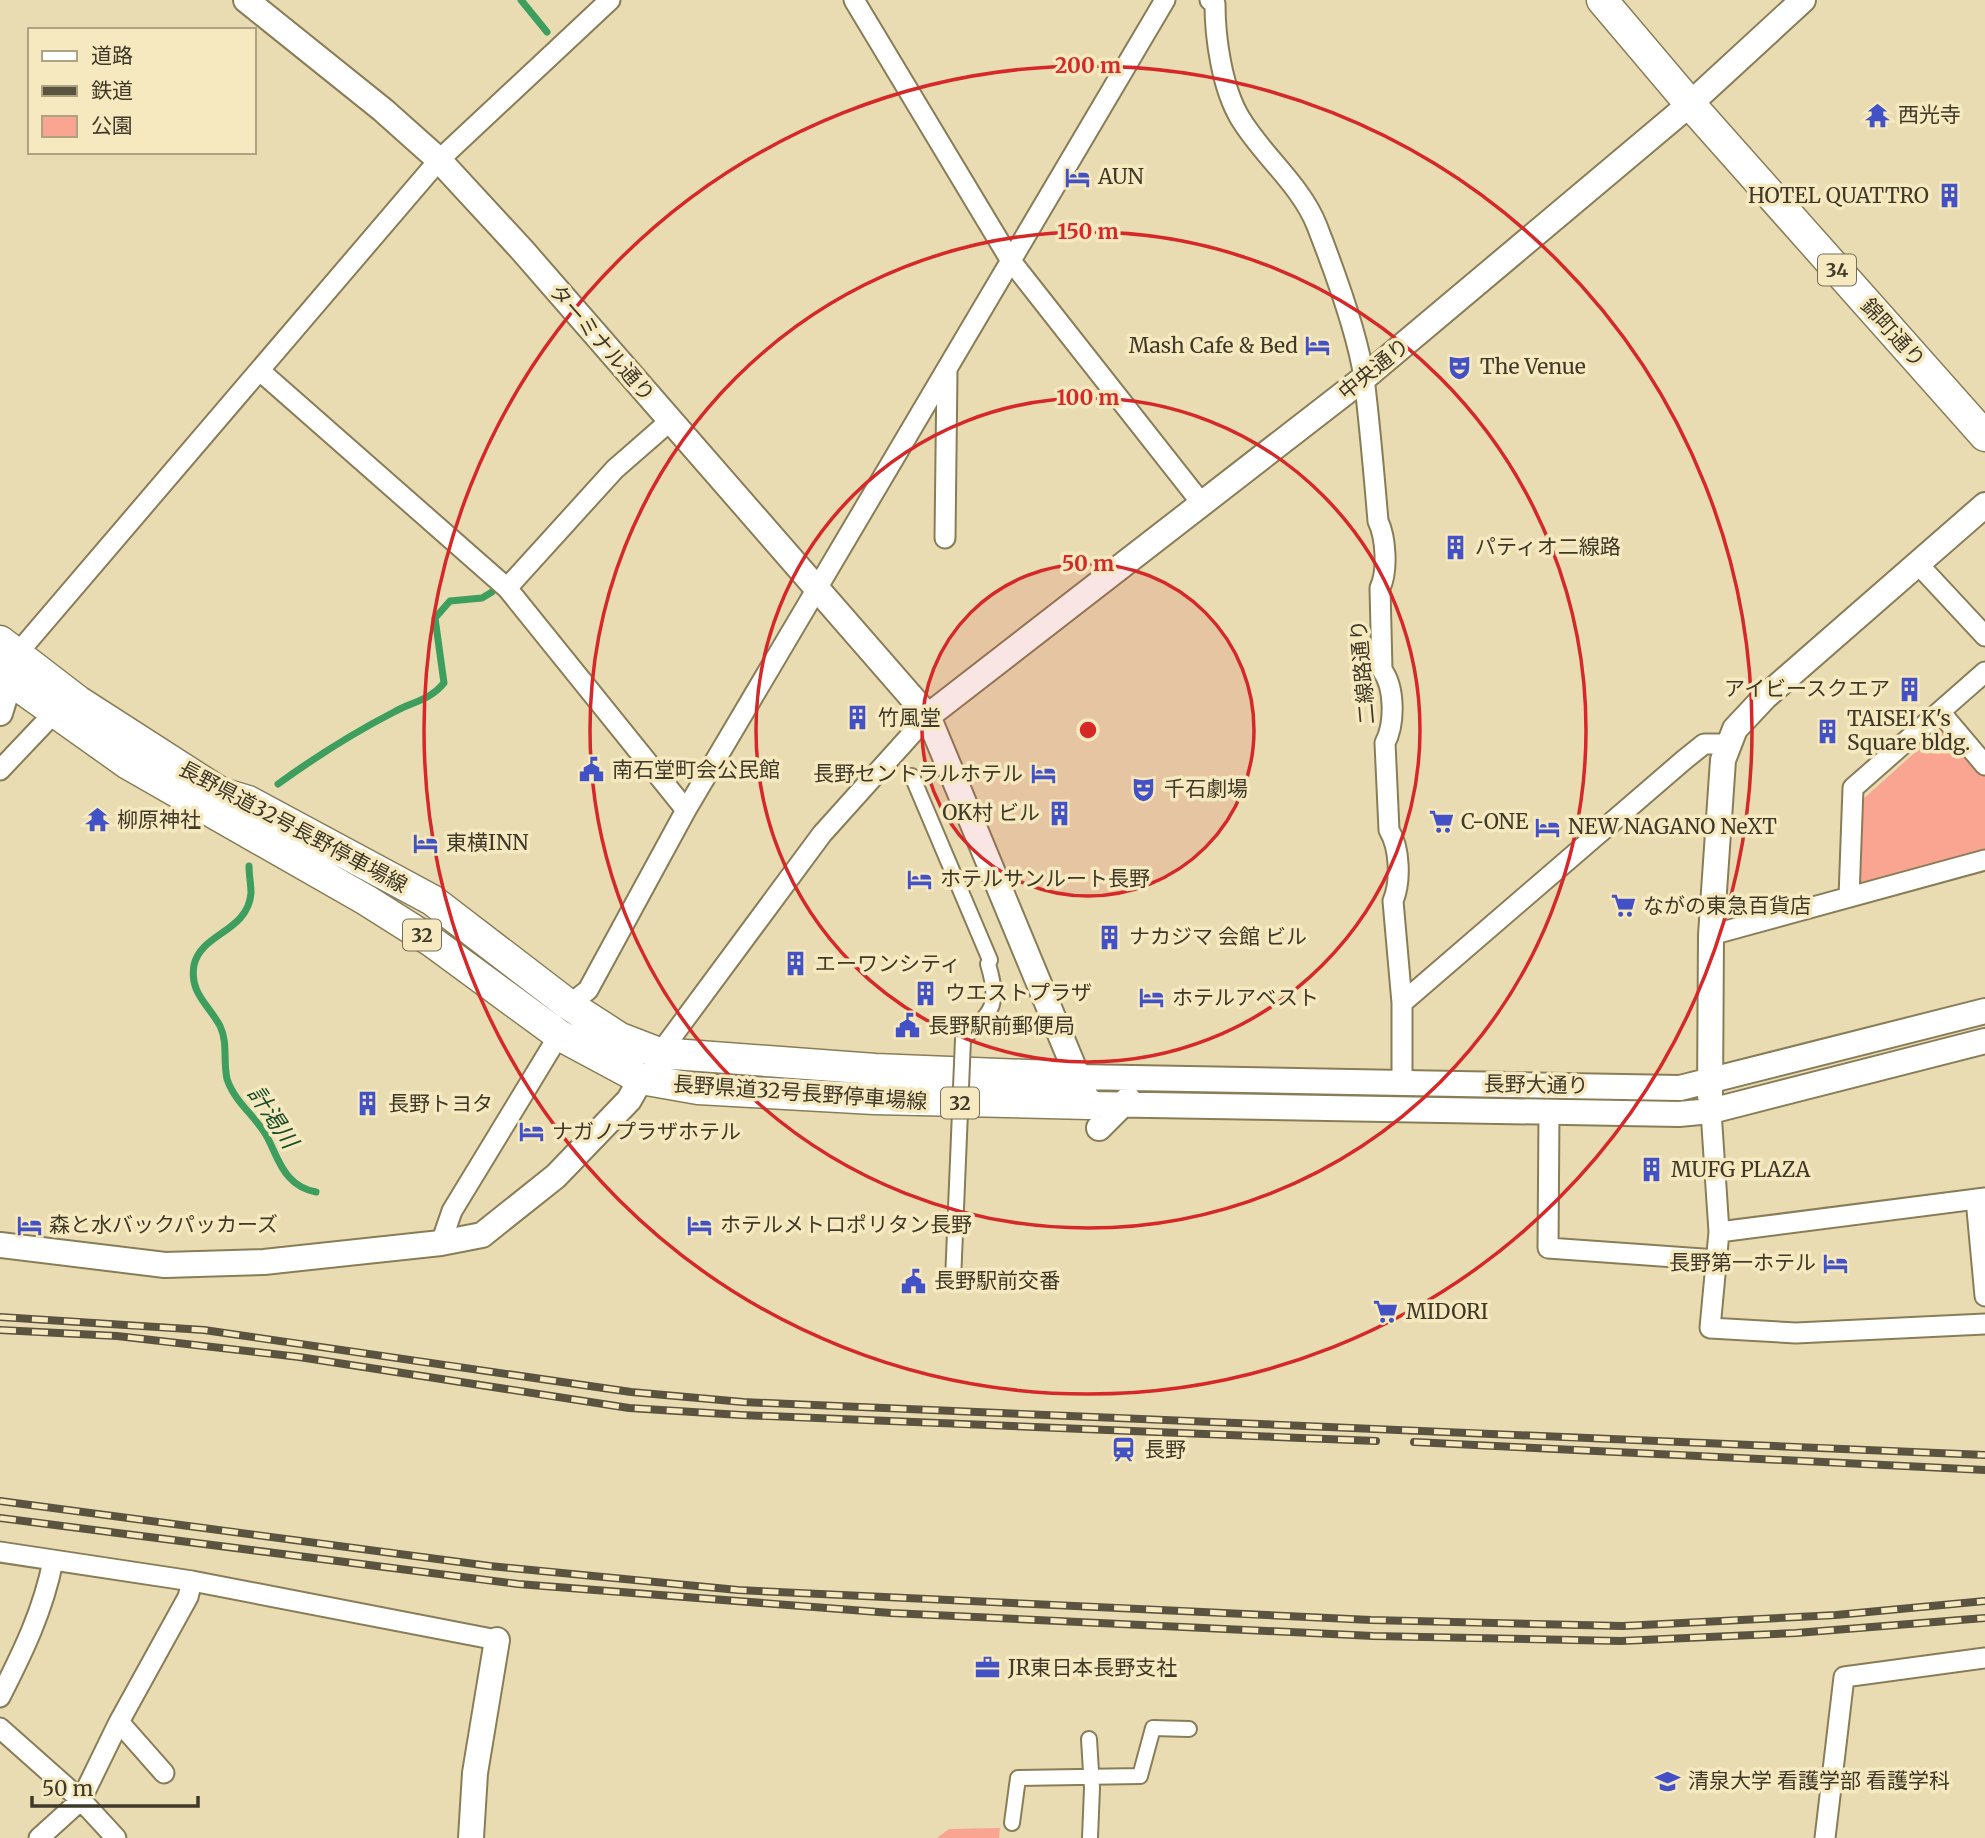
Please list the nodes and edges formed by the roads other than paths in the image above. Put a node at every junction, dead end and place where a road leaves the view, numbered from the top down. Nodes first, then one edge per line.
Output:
1 (610, 0) edge
2 (854, 0) edge
3 (1165, 0) edge
4 (1210, 0) edge
5 (1602, 0) edge
6 (1803, 0) edge
7 (261, 4) edge
8 (1690, 104) junction
9 (439, 160) junction
10 (1011, 261) junction
11 (947, 370) junction
12 (260, 371) junction
13 (1364, 378) junction
14 (670, 421) junction
15 (1985, 436) edge
16 (1203, 505) junction
17 (1985, 505) edge
18 (945, 538) dead end
19 (1917, 564) junction
20 (507, 588) junction
21 (817, 592) junction
22 (1985, 636) edge
23 (6, 665) edge
24 (1985, 672) edge
25 (1940, 712) junction
26 (0, 713) edge
27 (54, 713) junction
28 (928, 716) junction
29 (1729, 744) junction
30 (1985, 765) edge
31 (0, 770) edge
32 (912, 776) dead end
33 (686, 810) junction
34 (1985, 860) edge
35 (1849, 897) junction
36 (1711, 935) junction
37 (1402, 1003) junction
38 (569, 1005) junction
39 (1985, 1010) edge
40 (559, 1035) junction
41 (1985, 1041) edge
42 (659, 1053) junction
43 (1077, 1077) junction
44 (641, 1079) junction
45 (1146, 1079) junction
46 (1402, 1081) junction
47 (1710, 1083) junction
48 (1122, 1105) junction
49 (1711, 1111) junction
50 (1549, 1113) junction
51 (1094, 1116) junction
52 (1981, 1198) edge
53 (1719, 1232) junction
54 (441, 1243) junction
55 (0, 1245) edge
56 (1717, 1260) junction
57 (953, 1281) dead end
58 (1985, 1296) edge
59 (1985, 1324) edge
60 (0, 1552) edge
61 (53, 1561) junction
62 (192, 1581) junction
63 (497, 1640) joint
64 (1985, 1658) edge
65 (0, 1697) edge
66 (119, 1722) junction
67 (0, 1728) edge
68 (1189, 1729) dead end
69 (1089, 1739) dead end
70 (164, 1773) dead end
71 (1090, 1777) junction
72 (81, 1800) junction
73 (1012, 1823) dead end
74 (39, 1838) edge
75 (116, 1838) edge
76 (470, 1838) edge
77 (1090, 1838) edge
78 (1825, 1838) edge

1 - 9 street
2 - 10 street
3 - 10 street
4 - 13 street, 二線路通り
5 - 8 main road, 34
6 - 8 street, 中央通り
7 - 9 street, ターミナル通り
8 - 13 street, 中央通り
8 - 15 main road, 錦町通り / 34
9 - 12 street
9 - 14 street, ターミナル通り
10 - 11 street
10 - 16 street
11 - 18 street
11 - 21 street
12 - 20 street
12 - 23 street
13 - 16 street, 中央通り
13 - 37 street, 二線路通り
14 - 20 street
14 - 21 street, ターミナル通り
16 - 28 street, 中央通り
17 - 19 street
19 - 22 street
19 - 29 street
20 - 33 street
21 - 28 street, ターミナル通り
21 - 33 street
23 - 26 street
23 - 27 main road, 長野県道32号長野停車場線 / 32
23 - 38 main road, 長野県道32号長野停車場線 / 32
24 - 25 street
25 - 30 street
25 - 35 street
27 - 31 street
27 - 40 main road, 長野県道32号長野停車場線 / 32
28 - 42 street
28 - 43 street, ターミナル通り
29 - 36 street
29 - 37 street
32 - 57 street, bridge
33 - 38 street
34 - 35 street
35 - 36 street
36 - 47 street
37 - 46 street, 二線路通り
38 - 42 main road, 長野県道32号長野停車場線 / 32
39 - 47 street, 長野大通り
40 - 44 main road, 長野県道32号長野停車場線 / 32
40 - 54 street
41 - 49 street, 長野大通り
42 - 43 main road, 長野県道32号長野停車場線 / 32
42 - 44 street
43 - 45 street, 長野大通り
43 - 51 street, ターミナル通り
44 - 51 main road, 長野県道32号長野停車場線 / 32
44 - 54 street
45 - 46 street, 長野大通り
45 - 48 street
46 - 47 street, 長野大通り
47 - 49 street
48 - 50 street, 長野大通り
48 - 51 street, 長野大通り
49 - 50 street, 長野大通り
49 - 53 street
50 - 56 street
52 - 53 street
52 - 58 street
53 - 56 street
54 - 55 street
56 - 59 street
60 - 61 street
61 - 62 street
61 - 65 street
62 - 63 street
62 - 66 street
63 - 76 street
64 - 78 street
66 - 70 street
66 - 72 street
67 - 72 street
68 - 71 street
69 - 71 street
71 - 73 street
71 - 77 street
72 - 74 street
72 - 75 street

